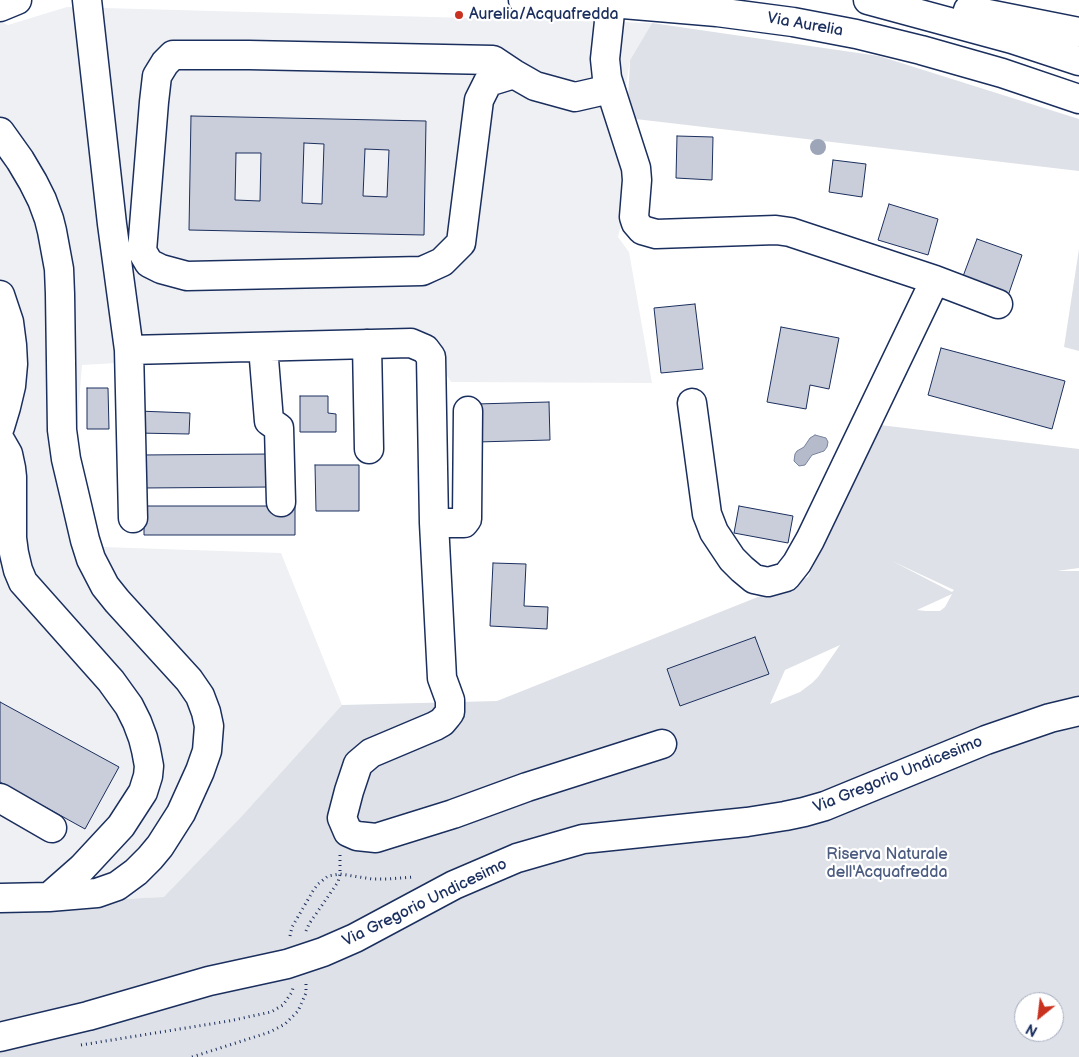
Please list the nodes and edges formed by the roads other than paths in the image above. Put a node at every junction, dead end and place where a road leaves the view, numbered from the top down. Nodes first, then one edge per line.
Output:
1 (17, 0) edge
2 (87, 0) edge
3 (523, 0) edge
4 (868, 0) edge
5 (611, 3) junction
6 (0, 7) edge
7 (1079, 32) edge
8 (1079, 61) edge
9 (514, 74) junction
10 (610, 88) junction
11 (1079, 99) edge
12 (0, 132) edge
13 (935, 280) junction
14 (0, 295) edge
15 (998, 304) dead end
16 (367, 344) junction
17 (264, 346) junction
18 (129, 350) junction
19 (692, 404) dead end
20 (468, 411) dead end
21 (0, 426) edge
22 (0, 440) edge
23 (369, 449) dead end
24 (281, 502) dead end
25 (6, 514) edge
26 (133, 518) dead end
27 (434, 523) junction
28 (1079, 711) edge
29 (662, 744) dead end
30 (0, 798) edge
31 (52, 828) dead end
32 (48, 897) junction
33 (0, 898) edge
34 (0, 1037) edge

1 - 6 main road
2 - 18 main road
3 - 5 main road, Via Aurelia
4 - 7 main road
4 - 8 main road
5 - 10 main road
5 - 11 main road, Via Aurelia
9 - 9 main road
9 - 10 main road
10 - 13 main road
12 - 32 main road
13 - 15 main road
13 - 19 main road
14 - 21 main road
16 - 17 main road
16 - 23 main road
16 - 27 main road
17 - 18 main road
17 - 24 main road
18 - 26 main road
20 - 27 main road
22 - 25 main road
25 - 32 main road
27 - 29 main road
28 - 34 main road, Via Gregorio Undicesimo
30 - 31 main road
32 - 33 main road

